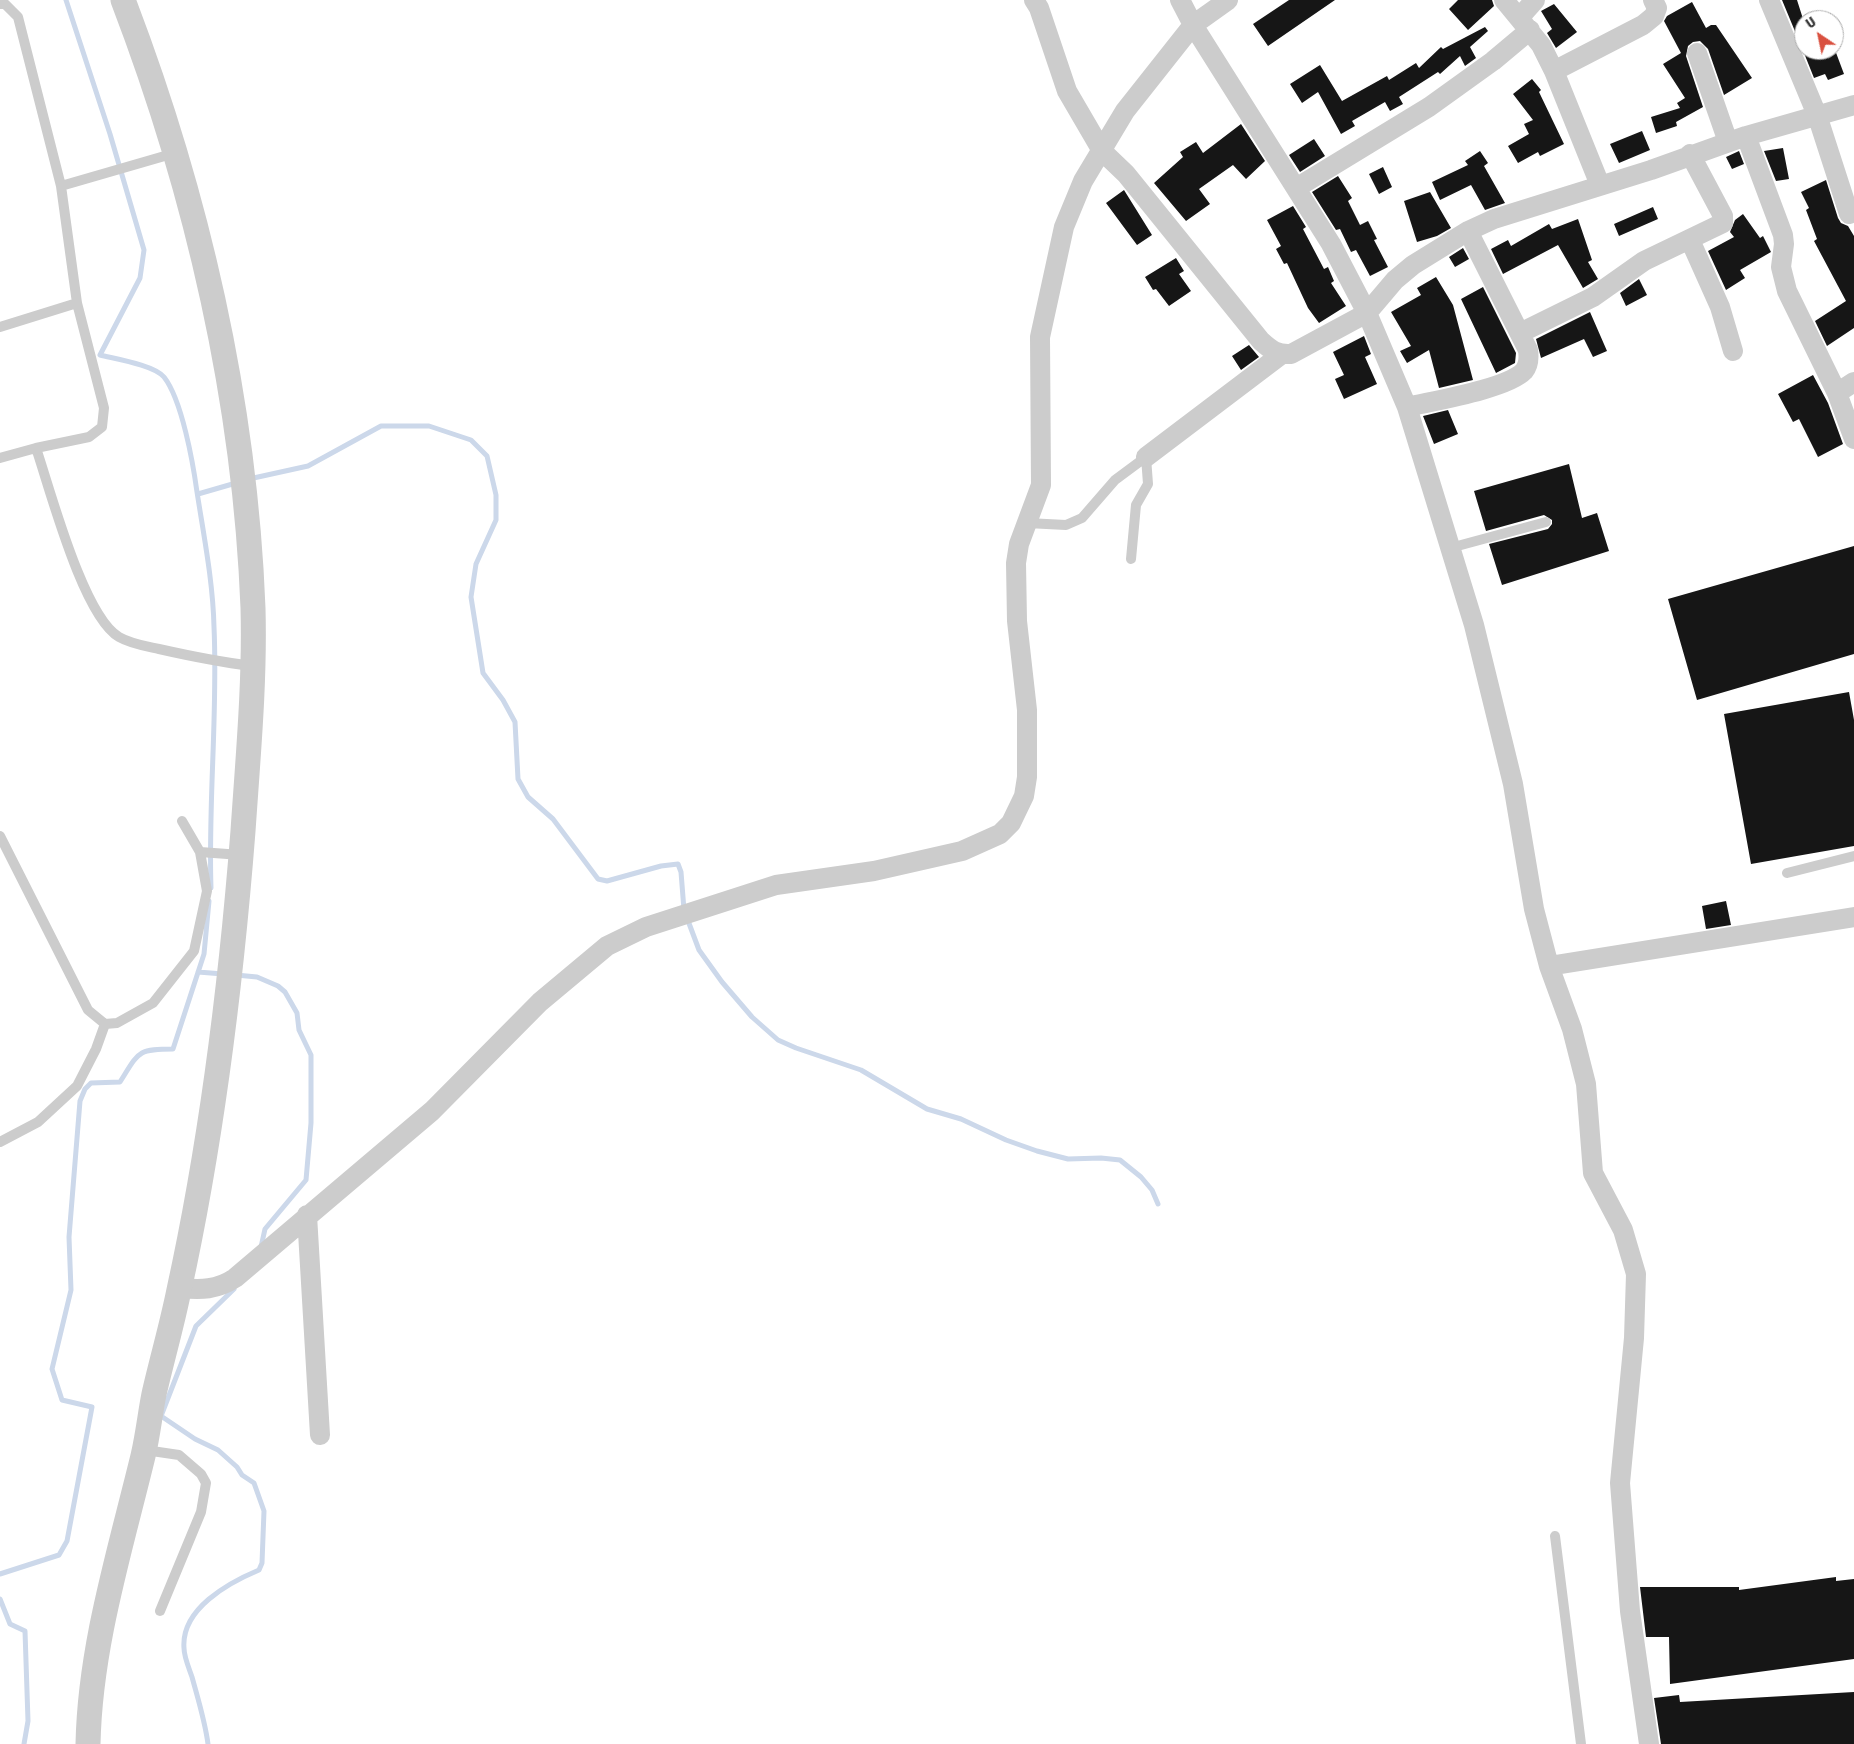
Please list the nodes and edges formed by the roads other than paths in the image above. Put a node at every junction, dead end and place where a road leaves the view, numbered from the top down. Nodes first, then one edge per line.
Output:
1 (123, 0) edge
2 (1034, 0) edge
3 (1180, 0) edge
4 (1228, 0) edge
5 (1504, 0) edge
6 (1535, 0) edge
7 (1653, 0) edge
8 (1769, 0) edge
9 (0, 4) edge
10 (1525, 24) junction
11 (1193, 25) junction
12 (1697, 53) dead end
13 (1554, 71) junction
14 (1854, 105) edge
15 (1817, 116) junction
16 (1737, 139) junction
17 (1102, 151) junction
18 (174, 153) junction
19 (1690, 154) junction
20 (1600, 185) junction
21 (62, 186) junction
22 (1296, 188) junction
23 (1849, 214) dead end
24 (1468, 231) junction
25 (1690, 240) junction
26 (76, 303) junction
27 (1367, 313) junction
28 (0, 327) edge
29 (1520, 333) junction
30 (1733, 351) dead end
31 (1282, 354) junction
32 (1854, 382) edge
33 (1837, 393) junction
34 (1407, 407) junction
35 (1854, 439) edge
36 (36, 448) junction
37 (1146, 457) junction
38 (0, 458) edge
39 (1546, 522) dead end
40 (1027, 523) junction
41 (1450, 548) junction
42 (1131, 559) dead end
43 (253, 666) junction
44 (182, 821) dead end
45 (0, 836) edge
46 (200, 852) junction
47 (241, 856) junction
48 (1854, 856) edge
49 (1787, 873) dead end
50 (1854, 916) edge
51 (1549, 966) junction
52 (105, 1024) junction
53 (0, 1142) edge
54 (307, 1215) junction
55 (180, 1288) junction
56 (320, 1435) dead end
57 (144, 1450) junction
58 (1555, 1536) dead end
59 (160, 1611) dead end
60 (88, 1744) edge
61 (1581, 1744) edge
62 (1649, 1744) edge

1 - 18 street
2 - 17 street
3 - 11 street
4 - 11 street
5 - 10 street
6 - 10 street
7 - 13 street
8 - 15 street
9 - 21 lane
10 - 13 street
10 - 22 street
11 - 17 street
11 - 22 street
12 - 16 street
13 - 20 street
14 - 15 street
15 - 16 street
15 - 23 street
16 - 19 street
16 - 33 street
17 - 31 street
17 - 40 street
18 - 21 lane
18 - 43 street
19 - 20 street
19 - 25 street
20 - 24 street
21 - 26 lane
22 - 27 street
24 - 27 street
24 - 29 street
25 - 29 street
25 - 30 street
26 - 28 lane
26 - 36 lane
27 - 31 street
27 - 34 street
29 - 34 street
31 - 37 street
32 - 33 street
33 - 35 street
34 - 41 street
36 - 38 lane
36 - 43 lane
37 - 40 lane
37 - 42 lane
39 - 41 lane
40 - 54 street
41 - 51 street
43 - 47 street
44 - 46 lane
45 - 52 lane
46 - 47 lane
46 - 52 lane
47 - 55 street
48 - 49 lane
50 - 51 street
51 - 62 street
52 - 53 lane
54 - 55 street
54 - 56 street
55 - 57 street
57 - 59 lane
57 - 60 street
58 - 61 lane

